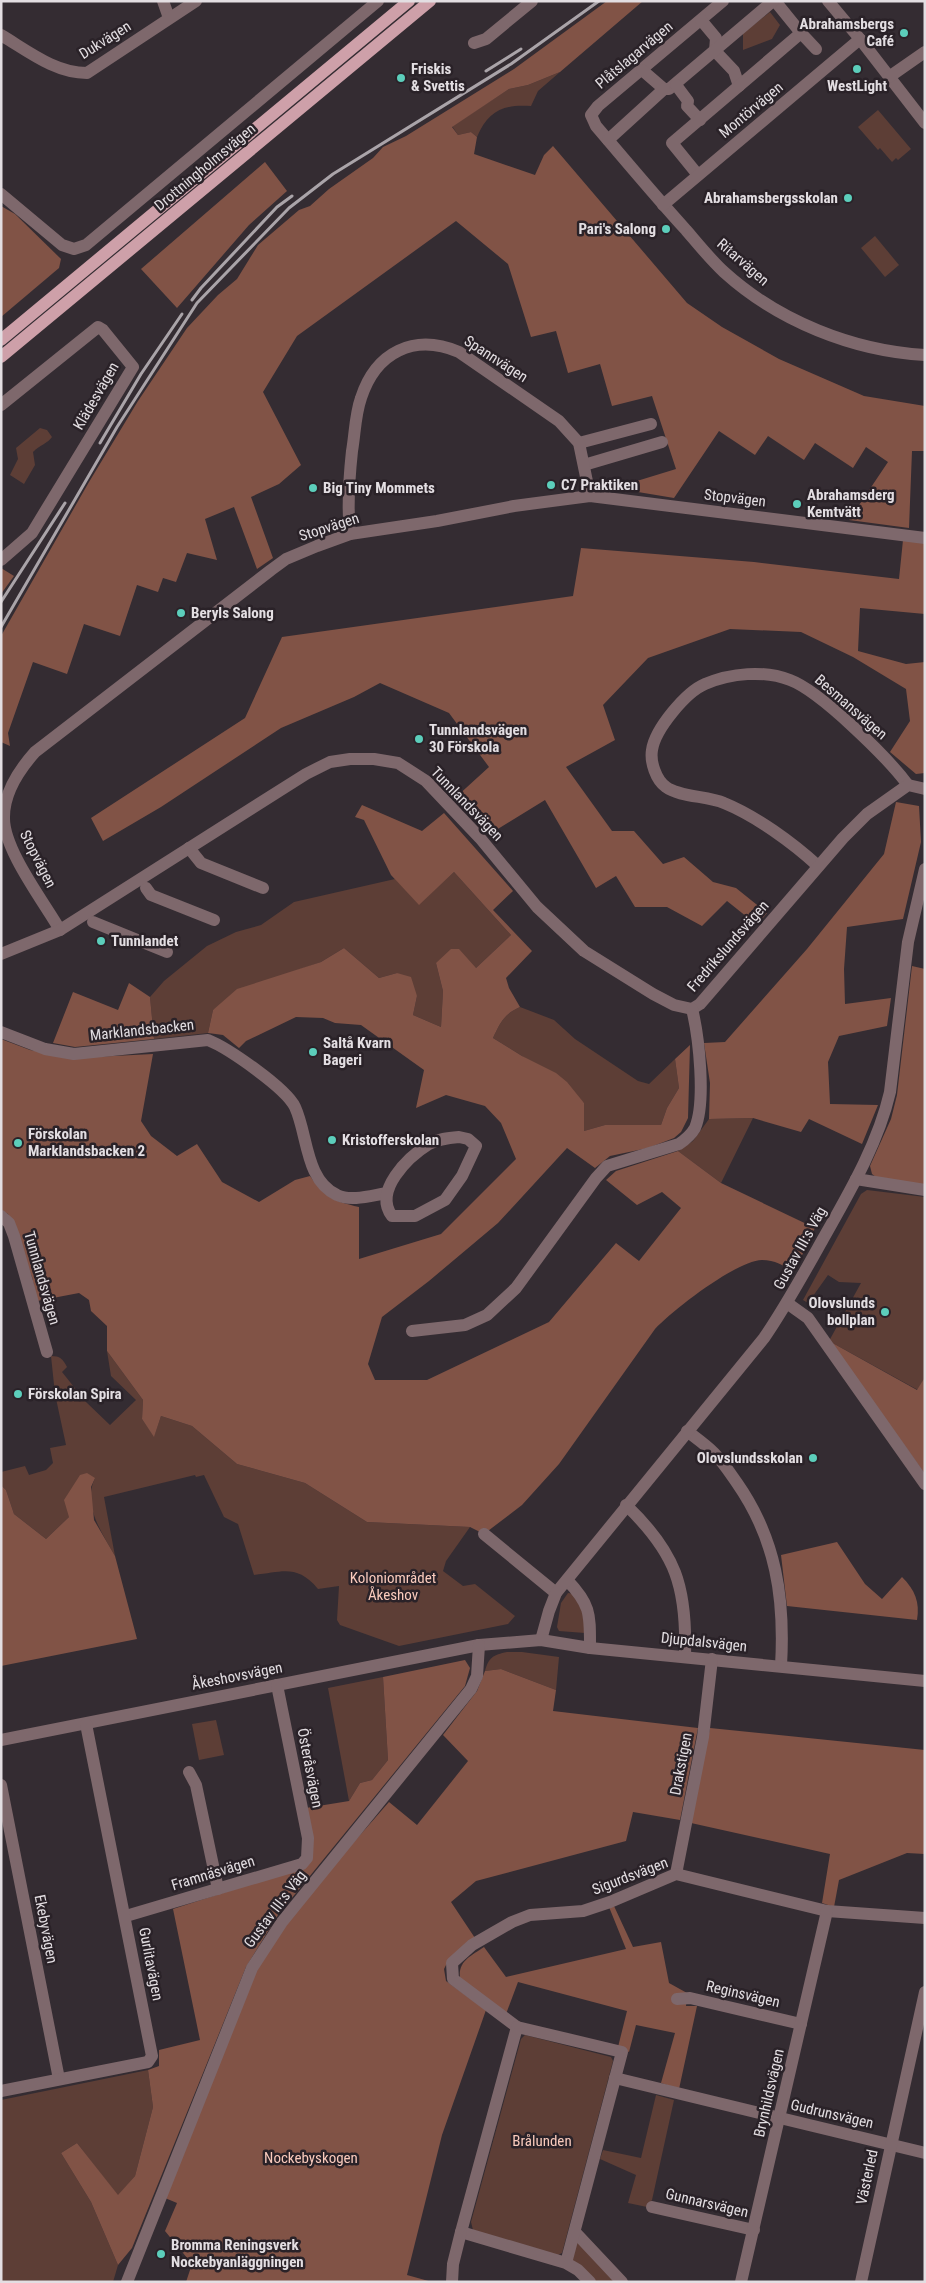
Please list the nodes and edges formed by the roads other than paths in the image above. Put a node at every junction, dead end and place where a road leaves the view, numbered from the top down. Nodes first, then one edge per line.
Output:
1 (163, 1) edge
2 (196, 1) edge
3 (378, 1) edge
4 (409, 1) edge
5 (430, 1) edge
6 (532, 1) edge
7 (723, 1) edge
8 (774, 1) edge
9 (828, 1) edge
10 (169, 18) junction
11 (701, 20) junction
12 (801, 33) junction
13 (1, 35) edge
14 (860, 39) junction
15 (474, 43) dead end
16 (816, 49) dead end
17 (715, 52) junction
18 (925, 52) edge
19 (642, 70) junction
20 (889, 77) junction
21 (739, 86) junction
22 (670, 87) junction
23 (591, 115) joint
24 (700, 120) junction
25 (925, 123) edge
26 (608, 140) junction
27 (698, 175) junction
28 (1, 194) edge
29 (663, 205) junction
30 (1, 340) edge
31 (925, 355) edge
32 (1, 357) edge
33 (1, 405) edge
34 (651, 424) dead end
35 (662, 442) dead end
36 (579, 443) junction
37 (584, 465) junction
38 (590, 496) junction
39 (350, 534) junction
40 (925, 538) edge
41 (1, 560) edge
42 (908, 785) junction
43 (925, 789) edge
44 (189, 848) junction
45 (818, 866) junction
46 (925, 869) edge
47 (146, 888) dead end
48 (263, 888) dead end
49 (214, 920) dead end
50 (93, 922) dead end
51 (60, 930) junction
52 (167, 952) dead end
53 (1, 954) edge
54 (692, 1009) junction
55 (1, 1032) edge
56 (856, 1179) junction
57 (925, 1190) edge
58 (387, 1193) junction
59 (1, 1216) edge
60 (787, 1304) junction
61 (412, 1331) dead end
62 (46, 1352) dead end
63 (687, 1431) junction
64 (925, 1484) edge
65 (626, 1505) junction
66 (484, 1534) dead end
67 (567, 1580) junction
68 (556, 1593) junction
69 (541, 1640) junction
70 (479, 1645) junction
71 (590, 1648) junction
72 (685, 1656) junction
73 (712, 1659) junction
74 (781, 1666) junction
75 (925, 1681) edge
76 (278, 1684) junction
77 (86, 1724) junction
78 (1, 1740) edge
79 (189, 1772) dead end
80 (1, 1785) edge
81 (307, 1858) joint
82 (676, 1874) junction
83 (218, 1889) junction
84 (827, 1911) junction
85 (126, 1916) junction
86 (925, 1918) edge
87 (925, 1992) edge
88 (676, 2000) dead end
89 (801, 2024) junction
90 (516, 2027) junction
91 (615, 2078) junction
92 (59, 2079) junction
93 (1, 2090) edge
94 (780, 2118) junction
95 (890, 2144) junction
96 (925, 2153) edge
97 (652, 2207) dead end
98 (754, 2230) junction
99 (461, 2232) junction
100 (575, 2232) junction
101 (566, 2263) junction
102 (127, 2282) edge
103 (452, 2282) edge
104 (590, 2282) edge
105 (622, 2282) edge
106 (741, 2282) edge
107 (861, 2282) edge

1 - 10 street
2 - 10 street, Dukvägen
3 - 28 street, Drottningholmsvägen
4 - 30 main road, Drottningholmsvägen
5 - 32 main road, Drottningholmsvägen
6 - 15 street
7 - 11 street, Plåtslagarvägen
8 - 12 street
8 - 17 street
9 - 14 street
10 - 13 street, Dukvägen
11 - 17 street
11 - 19 street, Plåtslagarvägen
12 - 16 street
12 - 21 street
14 - 20 street
14 - 27 street, Montörvägen
17 - 21 street
17 - 22 street
18 - 20 street
19 - 22 street
19 - 23 street, Plåtslagarvägen
20 - 25 street
21 - 24 street
22 - 24 street
22 - 26 street
23 - 26 street, Ritarvägen
24 - 27 street
26 - 29 street, Ritarvägen
27 - 29 street, Montörvägen
29 - 31 street, Ritarvägen
33 - 41 street, Klädesvägen
34 - 36 street
35 - 37 street
36 - 37 street, Spannvägen
36 - 39 street, Spannvägen
37 - 38 street, Spannvägen
38 - 39 street, Stopvägen
38 - 40 street, Stopvägen
39 - 51 street, Stopvägen
42 - 43 street
42 - 45 street, Fredrikslundsvägen
42 - 45 street, Besmansvägen
44 - 48 street
44 - 51 street, Tunnlandsvägen
44 - 54 street, Tunnlandsvägen
45 - 54 street, Fredrikslundsvägen
46 - 56 street, Gustav III:s Väg
47 - 49 street
50 - 52 street
51 - 53 street, Tunnlandsvägen
54 - 61 street, Fredrikslundsvägen
55 - 58 street, Marklandsbacken
56 - 57 street
56 - 60 street, Gustav III:s Väg
58 - 58 street
59 - 62 street, Tunnlandsvägen
60 - 63 street, Gustav III:s Väg
60 - 64 street
63 - 65 street, Gustav III:s Väg
63 - 74 street
65 - 67 street, Gustav III:s Väg
65 - 72 street
66 - 68 street
67 - 68 street, Gustav III:s Väg
67 - 71 street
68 - 69 street, Gustav III:s Väg
69 - 70 street, Djupdalsvägen
69 - 71 street, Djupdalsvägen
70 - 76 street, Åkeshovsvägen
70 - 102 street, Gustav III:s Väg
71 - 72 street, Djupdalsvägen
72 - 73 street, Djupdalsvägen
73 - 74 street, Djupdalsvägen
73 - 82 street, Drakstigen
74 - 75 street, Djupdalsvägen
76 - 77 street, Åkeshovsvägen
76 - 81 street, Österåsvägen
77 - 78 street, Åkeshovsvägen
77 - 85 street, Gurlitavägen
79 - 83 street
80 - 92 street, Ekebyvägen
81 - 83 street, Framnäsvägen
82 - 84 street, Sigurdsvägen
82 - 90 street, Sigurdsvägen
83 - 85 street, Framnäsvägen
84 - 86 street, Sigurdsvägen
84 - 89 street, Brynhildsvägen
85 - 92 street, Gurlitavägen
87 - 95 street, Västerled
88 - 89 street, Reginsvägen
89 - 94 street, Brynhildsvägen
90 - 91 street
90 - 99 street
91 - 94 street, Gudrunsvägen
91 - 100 street
92 - 93 street, Gurlitavägen
94 - 95 street, Gudrunsvägen
94 - 98 street, Brynhildsvägen
95 - 96 street, Gudrunsvägen
95 - 107 street, Västerled
97 - 98 street, Gunnarsvägen
98 - 106 street, Brynhildsvägen
99 - 101 street
99 - 103 street
100 - 101 street
100 - 105 street
101 - 104 street

